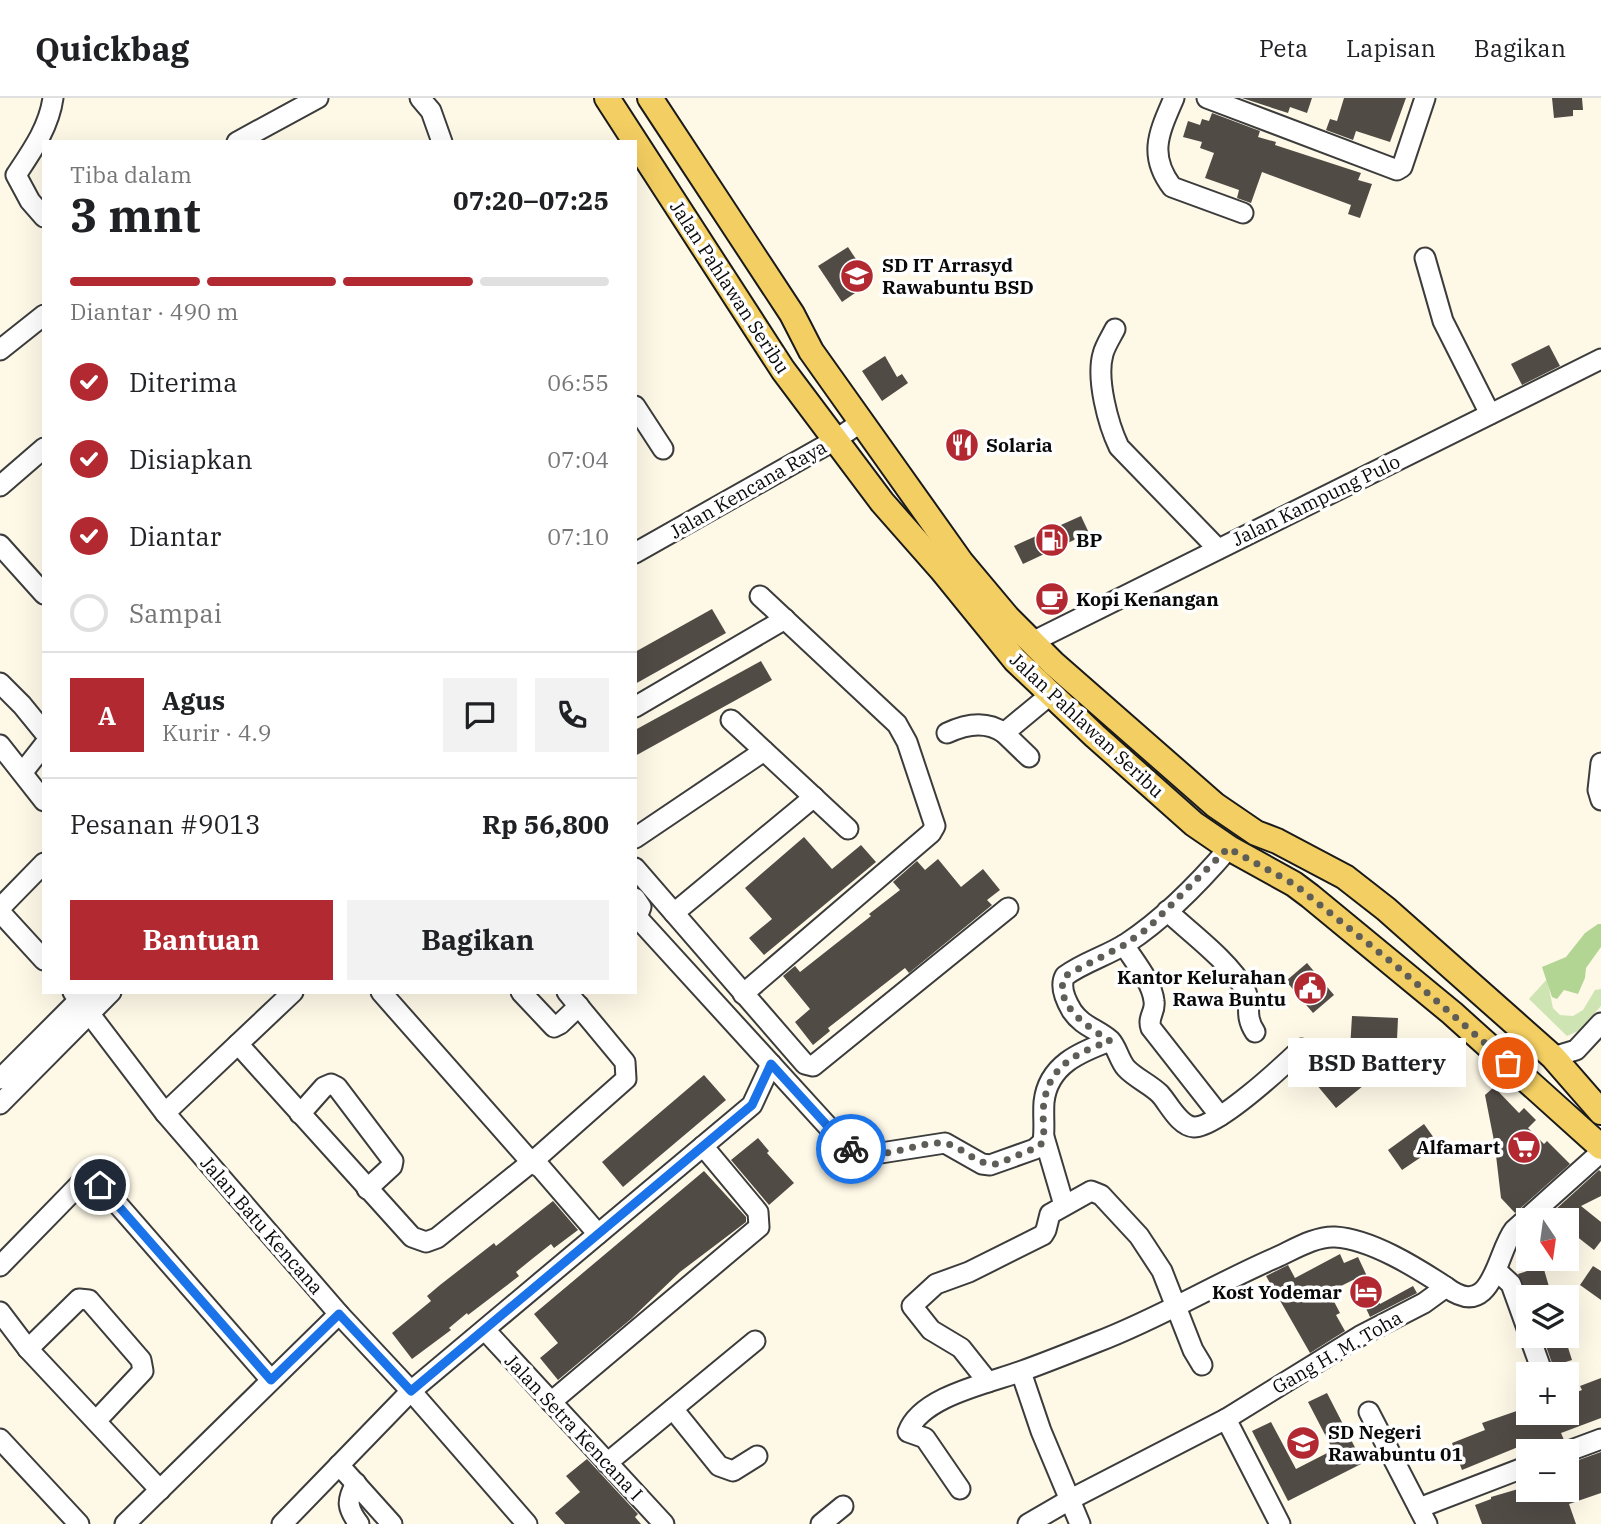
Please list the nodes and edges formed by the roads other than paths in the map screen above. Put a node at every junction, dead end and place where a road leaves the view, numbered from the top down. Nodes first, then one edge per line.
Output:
1 (53, 98) edge
2 (318, 98) edge
3 (420, 98) edge
4 (607, 98) edge
5 (650, 98) edge
6 (1174, 98) edge
7 (1207, 98) edge
8 (1425, 98) edge
9 (241, 140) edge
10 (441, 140) edge
11 (634, 140) edge
12 (637, 144) edge
13 (37, 199) edge
14 (1243, 213) dead end
15 (1425, 258) dead end
16 (42, 316) edge
17 (1115, 329) dead end
18 (2, 343) edge
19 (1601, 359) edge
20 (637, 410) edge
21 (1490, 414) junction
22 (860, 423) junction
23 (835, 440) junction
24 (663, 449) dead end
25 (42, 450) edge
26 (0, 486) edge
27 (0, 545) edge
28 (1217, 549) junction
29 (637, 552) edge
30 (42, 592) edge
31 (760, 596) dead end
32 (785, 619) junction
33 (1032, 642) junction
34 (0, 683) edge
35 (1050, 695) junction
36 (637, 706) edge
37 (731, 720) dead end
38 (42, 730) edge
39 (947, 733) dead end
40 (1004, 733) junction
41 (0, 745) edge
42 (42, 748) edge
43 (764, 751) junction
44 (1029, 757) dead end
45 (1601, 763) edge
46 (23, 772) junction
47 (1182, 777) junction
48 (1162, 795) junction
49 (814, 797) junction
50 (42, 798) edge
51 (1601, 800) edge
52 (848, 828) dead end
53 (637, 837) edge
54 (1228, 848) junction
55 (42, 866) edge
56 (637, 896) edge
57 (1008, 908) dead end
58 (1167, 911) junction
59 (674, 913) junction
60 (2, 917) edge
61 (1124, 945) junction
62 (42, 958) edge
63 (743, 993) junction
64 (103, 994) edge
65 (291, 994) edge
66 (383, 994) edge
67 (396, 994) edge
68 (524, 994) edge
69 (83, 999) edge
70 (573, 999) edge
71 (1601, 1023) edge
72 (1255, 1032) dead end
73 (1110, 1041) junction
74 (238, 1044) junction
75 (1301, 1049) dead end
76 (1553, 1057) junction
77 (771, 1064) junction
78 (0, 1079) edge
79 (0, 1104) edge
80 (1601, 1112) edge
81 (165, 1113) junction
82 (300, 1114) junction
83 (1220, 1116) junction
84 (1044, 1137) junction
85 (703, 1146) junction
86 (1601, 1149) edge
87 (537, 1162) junction
88 (367, 1189) junction
89 (1064, 1205) junction
90 (598, 1234) junction
91 (0, 1266) edge
92 (1497, 1271) junction
93 (1446, 1287) junction
94 (1516, 1297) edge
95 (1177, 1305) junction
96 (0, 1312) edge
97 (339, 1314) junction
98 (485, 1330) junction
99 (755, 1341) dead end
100 (28, 1349) junction
101 (1202, 1365) dead end
102 (1021, 1372) junction
103 (271, 1380) junction
104 (988, 1382) junction
105 (411, 1391) junction
106 (551, 1402) junction
107 (673, 1409) junction
108 (1369, 1412) dead end
109 (1226, 1419) junction
110 (96, 1421) junction
111 (0, 1439) edge
112 (1601, 1439) edge
113 (1579, 1447) edge
114 (757, 1456) dead end
115 (607, 1463) junction
116 (340, 1465) junction
117 (1516, 1472) edge
118 (356, 1483) junction
119 (960, 1489) dead end
120 (160, 1490) junction
121 (1071, 1499) junction
122 (843, 1506) dead end
123 (1423, 1516) edge
124 (386, 1523) edge
125 (79, 1524) edge
126 (125, 1524) edge
127 (282, 1524) edge
128 (359, 1524) edge
129 (527, 1524) edge
130 (664, 1524) edge
131 (821, 1524) edge
132 (1028, 1524) edge
133 (1080, 1524) edge
134 (1280, 1524) edge

1 - 13 street
2 - 9 street
3 - 10 street
4 - 11 main road, Jalan Pahlawan Seribu
5 - 22 main road, Jalan Pahlawan Seribu
6 - 14 street
7 - 8 street
12 - 23 main road, Jalan Pahlawan Seribu
15 - 21 street
16 - 18 street
17 - 28 street
19 - 21 street, Jalan Kampung Pulo
20 - 24 street
21 - 28 street, Jalan Kampung Pulo
22 - 23 street, Jalan Kencana Raya
22 - 33 main road, Jalan Pahlawan Seribu
23 - 29 street, Jalan Kencana Raya
23 - 35 main road, Jalan Pahlawan Seribu
25 - 26 street
27 - 30 street
28 - 33 street, Jalan Kampung Pulo
31 - 32 street
32 - 36 street
32 - 63 street
33 - 47 main road, Jalan Pahlawan Seribu
34 - 38 street
35 - 40 street
35 - 48 main road, Jalan Pahlawan Seribu
37 - 43 street
39 - 40 street
40 - 44 street
41 - 46 street
42 - 46 street
43 - 49 street
43 - 53 street
45 - 51 street
46 - 50 street
47 - 48 main road
47 - 76 main road, Jalan Pahlawan Seribu
48 - 54 main road, Jalan Pahlawan Seribu
49 - 52 street
49 - 59 street
54 - 58 street
54 - 86 main road, Jalan Pahlawan Seribu
55 - 60 street
56 - 59 street
56 - 77 street
57 - 63 street
58 - 61 street
58 - 72 street
59 - 63 street
60 - 62 street
61 - 73 street
61 - 83 street
64 - 69 street
65 - 74 street
66 - 87 street
67 - 87 street
68 - 70 street
69 - 78 street
69 - 79 street
69 - 81 street, Jalan Batu Kencana
70 - 87 street
71 - 76 street
73 - 83 street
73 - 84 street
74 - 81 street
74 - 82 street
75 - 83 street
76 - 80 main road, Jalan Pahlawan Seribu
77 - 84 street
77 - 85 street
81 - 97 street, Jalan Batu Kencana
82 - 88 street
82 - 88 street
84 - 89 street
85 - 90 street
85 - 106 street
86 - 92 street
87 - 88 street
87 - 90 street
89 - 95 street
89 - 104 street
90 - 98 street
91 - 103 street
92 - 93 street
92 - 94 street
93 - 95 street
93 - 109 street, Gang H. M. Toha
95 - 101 street
95 - 102 street
96 - 100 street
97 - 103 street
97 - 105 street, Jalan Batu Kencana
98 - 105 street
98 - 106 street, Jalan Setra Kencana I
99 - 107 street
100 - 110 street
100 - 110 street
102 - 104 street
102 - 121 street
103 - 120 street
104 - 119 street
105 - 116 street
105 - 129 street, Jalan Batu Kencana
106 - 115 street, Jalan Setra Kencana I
107 - 114 street
107 - 115 street
108 - 123 street
109 - 121 street, Gang H. M. Toha
109 - 134 street
110 - 120 street
111 - 125 street
112 - 113 street
115 - 130 street, Jalan Setra Kencana I
116 - 118 street
116 - 127 street
117 - 123 street
118 - 124 street
118 - 128 street
120 - 126 street
121 - 132 street, Gang H. M. Toha
121 - 133 street
122 - 131 street

